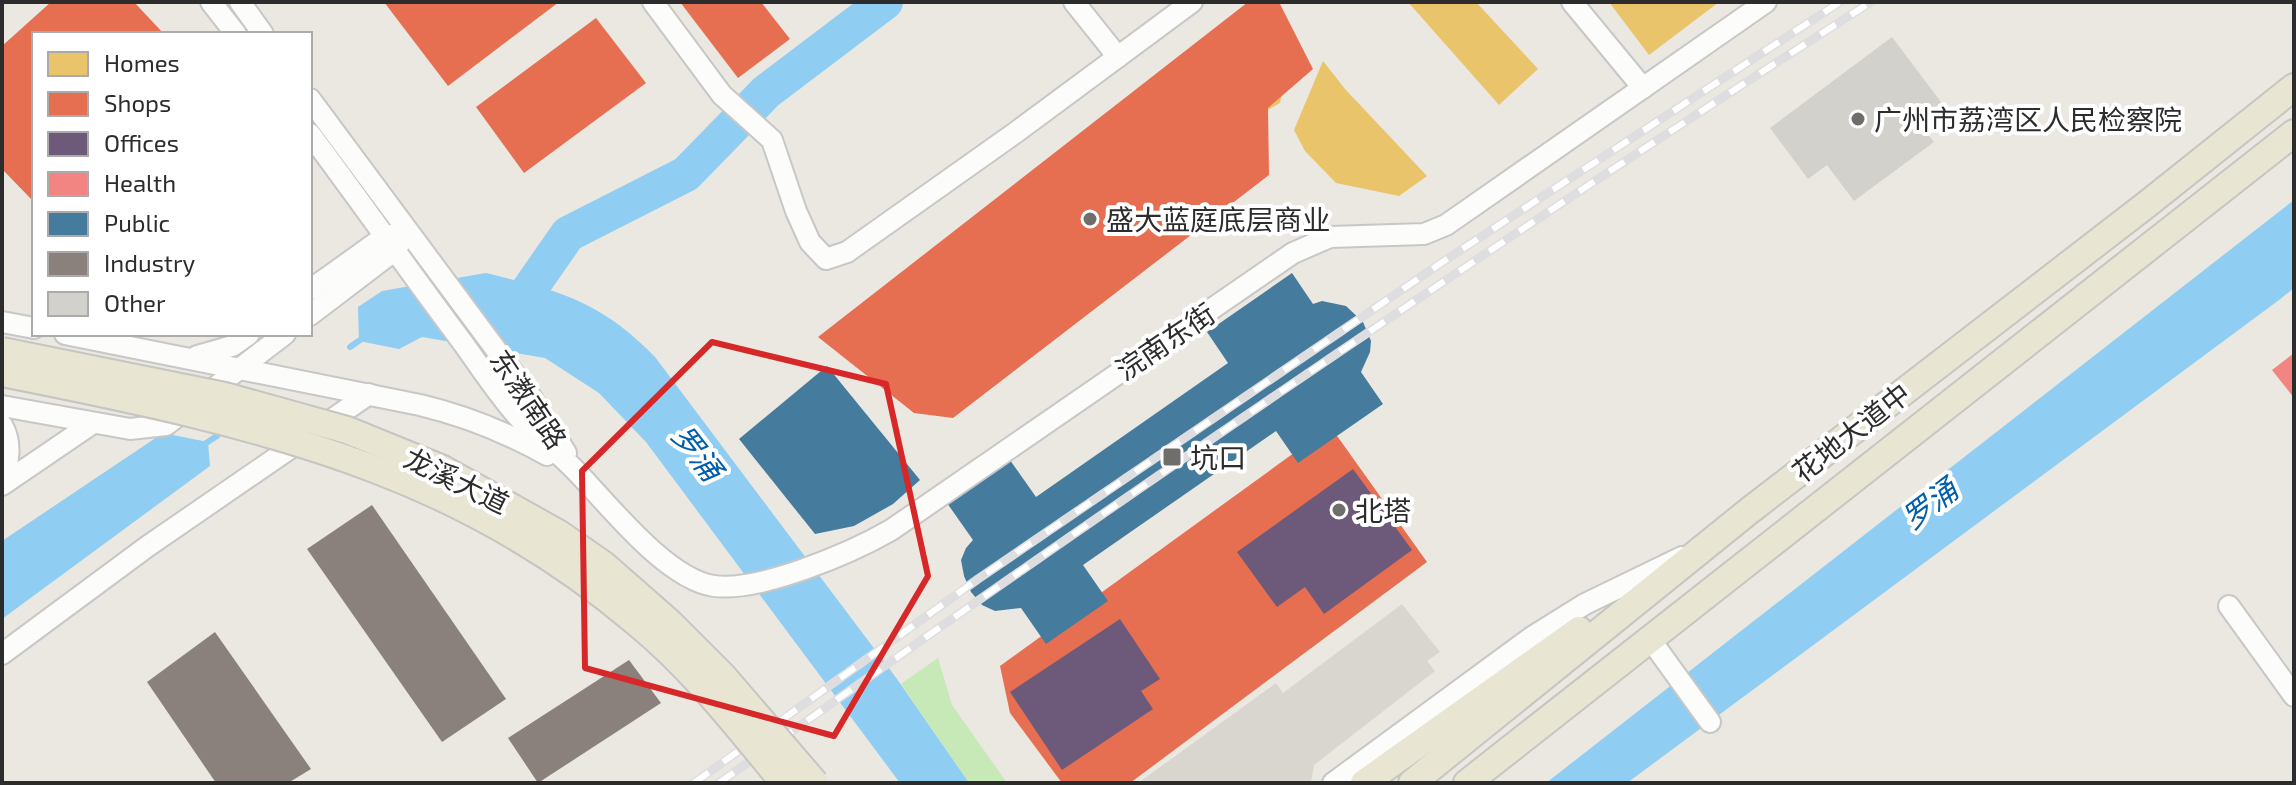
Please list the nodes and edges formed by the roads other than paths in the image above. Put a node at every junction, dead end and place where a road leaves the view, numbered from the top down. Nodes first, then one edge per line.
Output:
1 (211, 2) edge
2 (240, 2) edge
3 (653, 2) edge
4 (1074, 2) edge
5 (1192, 2) edge
6 (1572, 2) edge
7 (1766, 2) edge
8 (234, 32) edge
9 (262, 32) edge
10 (1118, 57) junction
11 (2294, 87) edge
12 (1643, 88) junction
13 (312, 102) edge
14 (2294, 133) edge
15 (312, 137) edge
16 (408, 232) junction
17 (389, 244) junction
18 (312, 289) edge
19 (312, 313) edge
20 (2, 322) edge
21 (32, 328) edge
22 (76, 336) edge
23 (246, 336) edge
24 (282, 336) edge
25 (2, 351) edge
26 (189, 357) junction
27 (240, 368) junction
28 (2, 373) edge
29 (369, 394) junction
30 (2, 406) edge
31 (100, 424) junction
32 (2, 425) edge
33 (575, 470) junction
34 (2, 484) edge
35 (1749, 511) junction
36 (1689, 553) junction
37 (2229, 606) dead end
38 (1650, 639) junction
39 (2, 654) edge
40 (2294, 696) edge
41 (1710, 722) dead end
42 (784, 783) edge
43 (815, 783) edge
44 (1333, 783) edge
45 (1364, 783) edge
46 (1412, 783) edge
47 (1467, 783) edge

1 - 8 street
2 - 9 street
3 - 10 street
4 - 10 street
5 - 10 street
6 - 12 street
7 - 12 street, 浣南东街
11 - 35 main road, 花地大道中
12 - 33 street, 浣南东街
13 - 16 street, 东漖南路
14 - 38 main road, 花地大道中
15 - 17 street, 东漖南路
16 - 17 street
16 - 33 street, 东漖南路
17 - 18 street
17 - 19 street
17 - 33 street, 东漖南路
20 - 21 street
22 - 26 street
23 - 26 street
24 - 27 street
25 - 43 main road, 龙溪大道, bridge
26 - 27 street
26 - 31 street
27 - 29 street
27 - 31 street
28 - 42 main road, 龙溪大道, bridge
29 - 33 street
29 - 39 street
30 - 31 street
31 - 34 street
32 - 34 street
35 - 36 main road
35 - 46 main road, 花地大道中
36 - 44 street
36 - 45 main road
37 - 40 street
38 - 41 street
38 - 47 main road, 花地大道中

